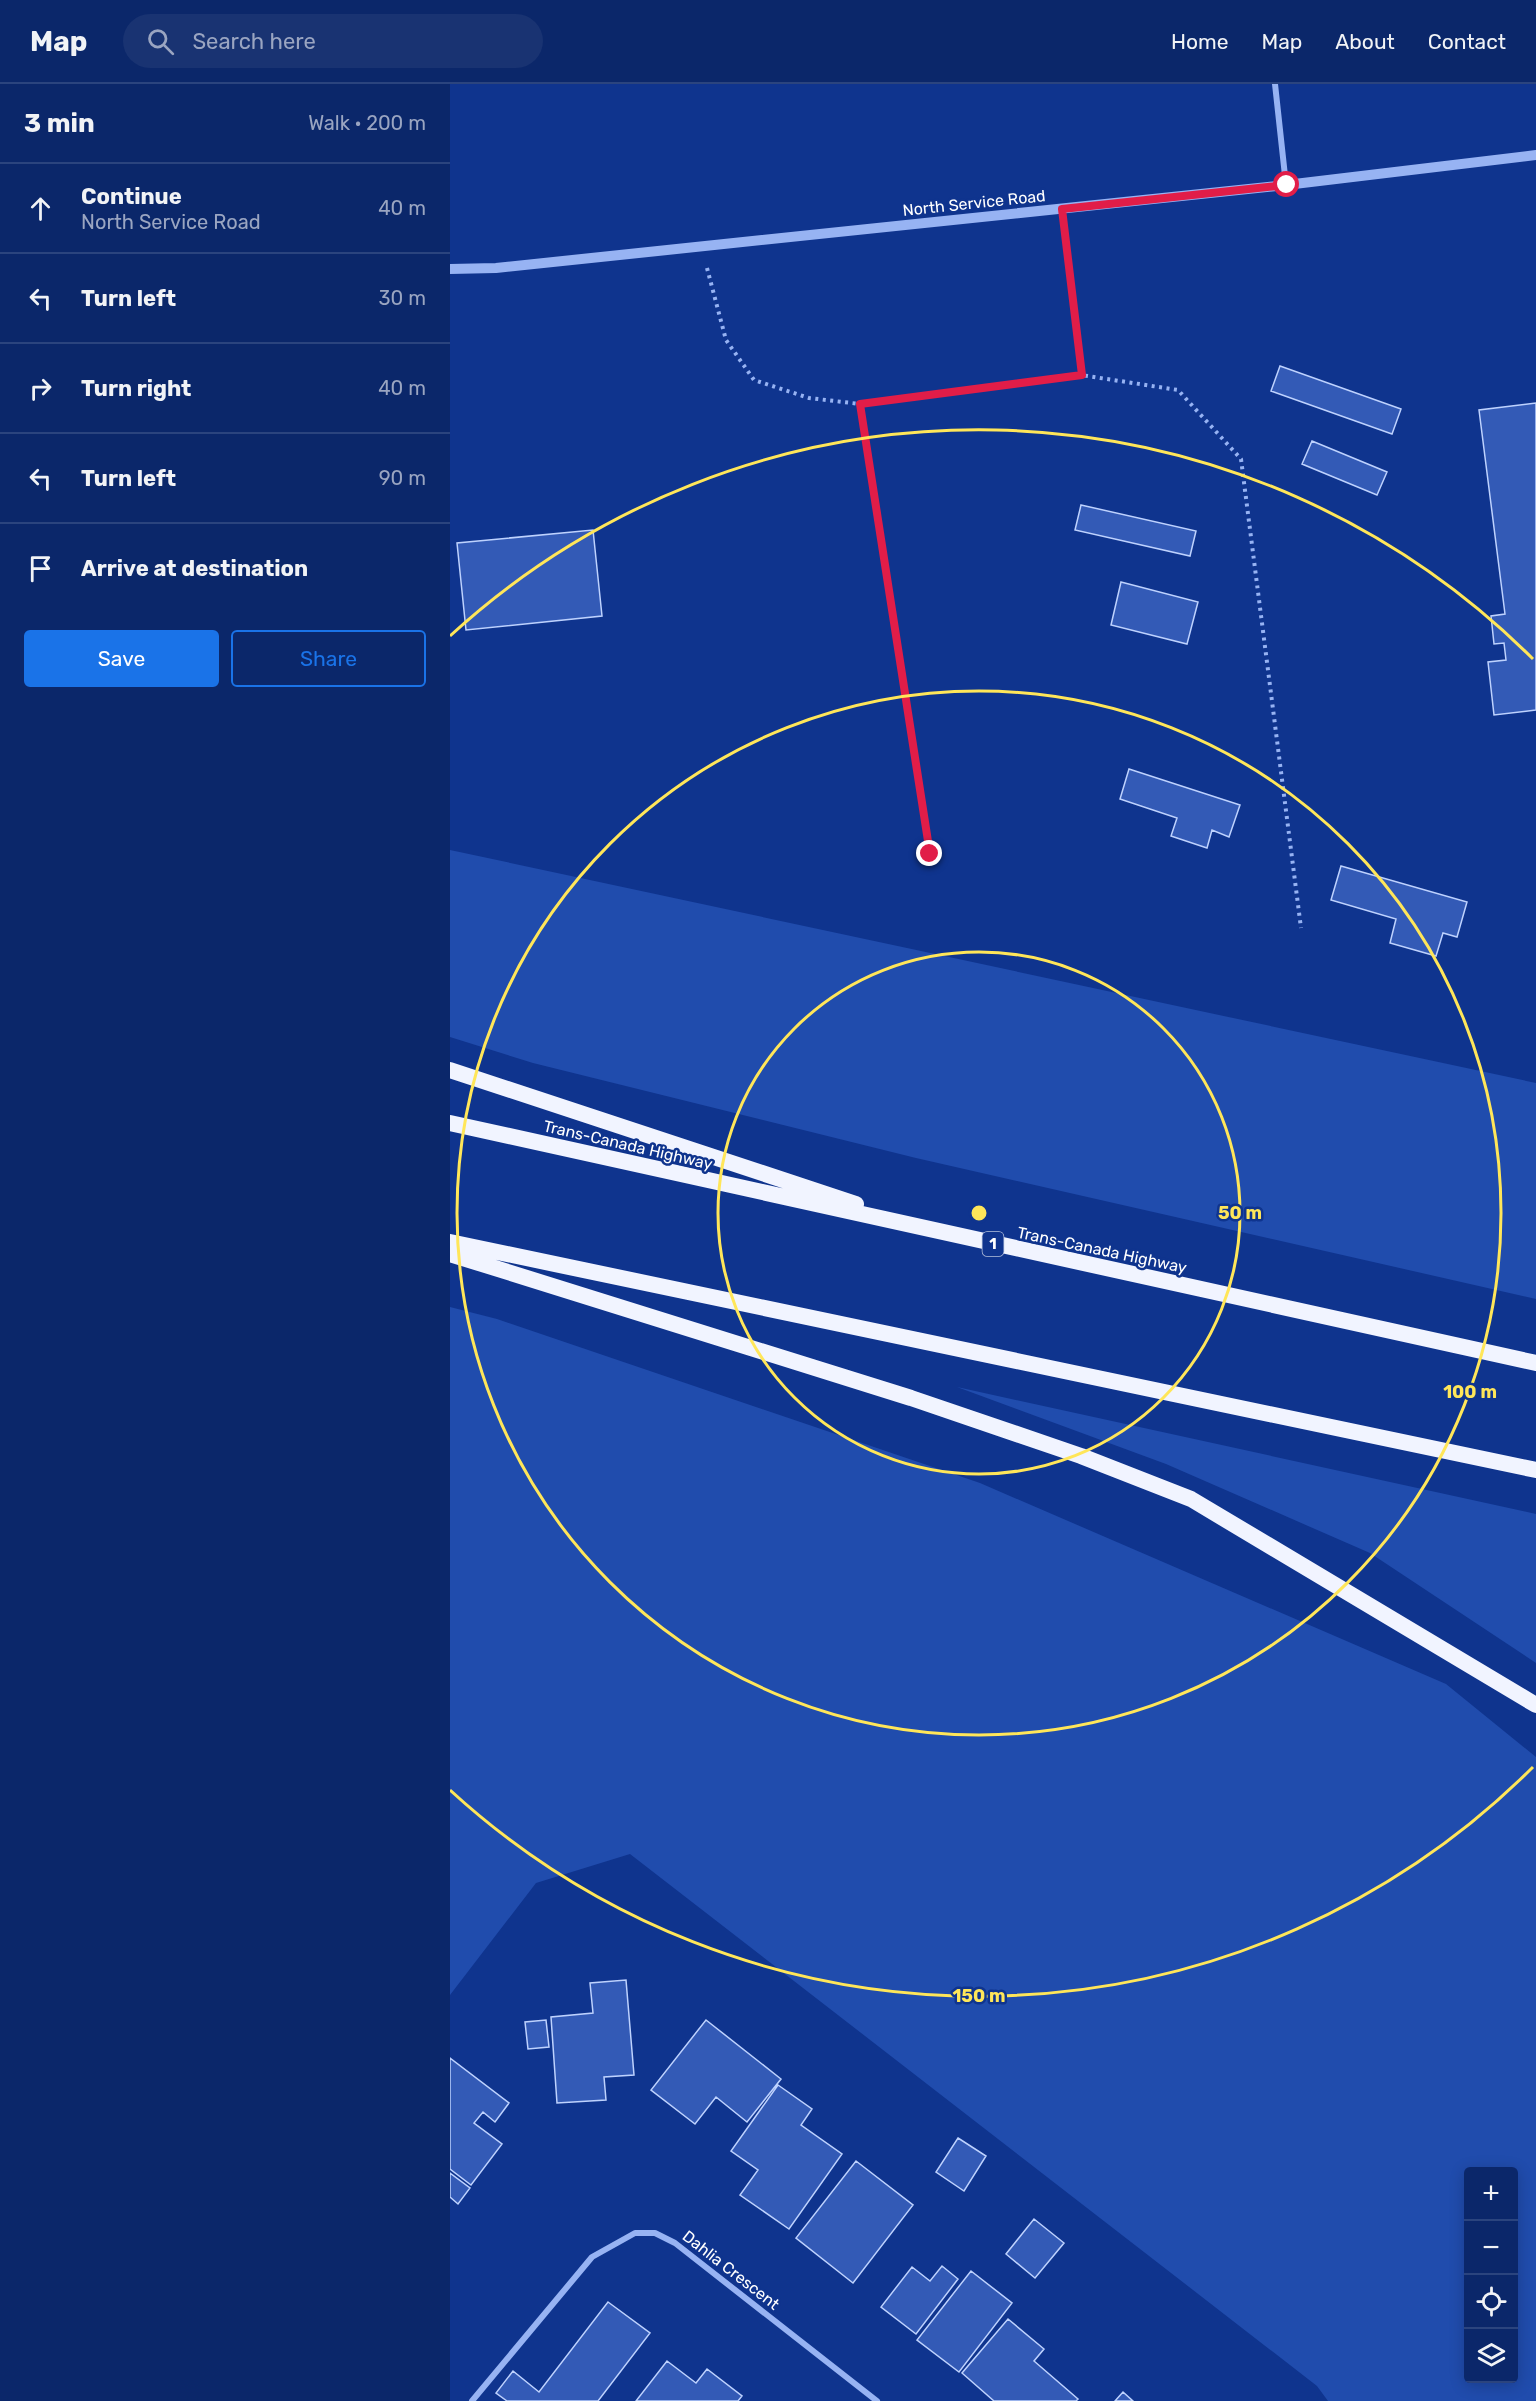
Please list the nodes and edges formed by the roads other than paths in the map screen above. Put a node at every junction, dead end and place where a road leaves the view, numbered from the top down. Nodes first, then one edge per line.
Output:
1 (1275, 84) edge
2 (1536, 155) edge
3 (1287, 185) junction
4 (450, 269) edge
5 (450, 1070) edge
6 (450, 1124) edge
7 (945, 1234) junction
8 (450, 1242) edge
9 (450, 1254) edge
10 (1536, 1363) edge
11 (1536, 1470) edge
12 (1536, 1705) edge
13 (472, 2401) edge
14 (877, 2401) edge

1 - 3 street
2 - 3 street, North Service Road
3 - 4 street, North Service Road
5 - 7 highway
6 - 7 highway, Trans-Canada Highway / 1
7 - 10 highway, Trans-Canada Highway / 1
8 - 11 highway
9 - 12 highway
13 - 14 street, Dahlia Crescent

